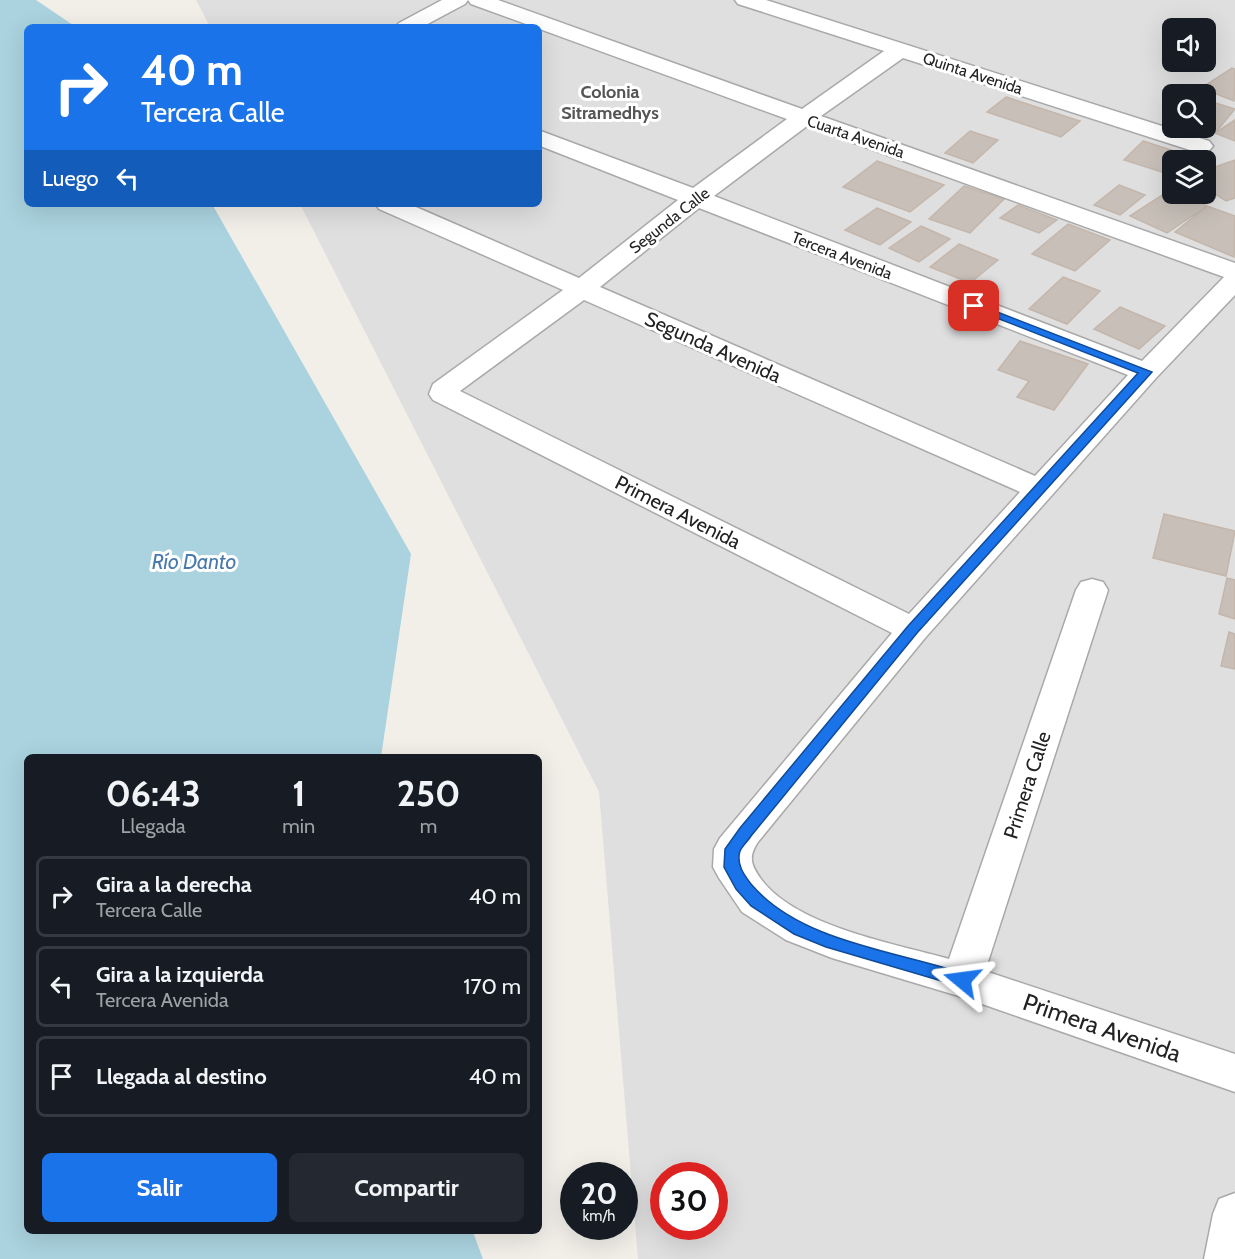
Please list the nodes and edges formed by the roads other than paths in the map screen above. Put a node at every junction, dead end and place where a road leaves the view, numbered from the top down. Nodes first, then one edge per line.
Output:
1 (458, 0) edge
2 (478, 0) edge
3 (745, 0) edge
4 (412, 24) edge
5 (900, 50) junction
6 (803, 118) junction
7 (542, 138) edge
8 (1201, 146) dead end
9 (696, 198) junction
10 (395, 207) edge
11 (1235, 272) edge
12 (1235, 280) edge
13 (582, 289) junction
14 (1146, 372) junction
15 (443, 394) joint
16 (1039, 489) junction
17 (1092, 590) dead end
18 (913, 630) junction
19 (962, 980) junction
20 (1235, 1073) edge
21 (1235, 1214) edge
22 (1227, 1259) edge

1 - 4 street
2 - 6 street, Cuarta Avenida
3 - 5 street, Quinta Avenida
5 - 6 street, Segunda Calle
5 - 8 street, Quinta Avenida
6 - 9 street, Segunda Calle
6 - 11 street, Cuarta Avenida
7 - 9 street, Tercera Avenida
9 - 13 street, Segunda Calle
9 - 14 street, Tercera Avenida
10 - 13 street, Segunda Avenida
12 - 14 street
13 - 15 street, Segunda Calle
13 - 16 street, Segunda Avenida
14 - 16 street
15 - 18 street, Primera Avenida
16 - 18 street
17 - 19 street, Primera Calle
18 - 19 street, Primera Avenida
19 - 20 street, Primera Avenida
21 - 22 street

